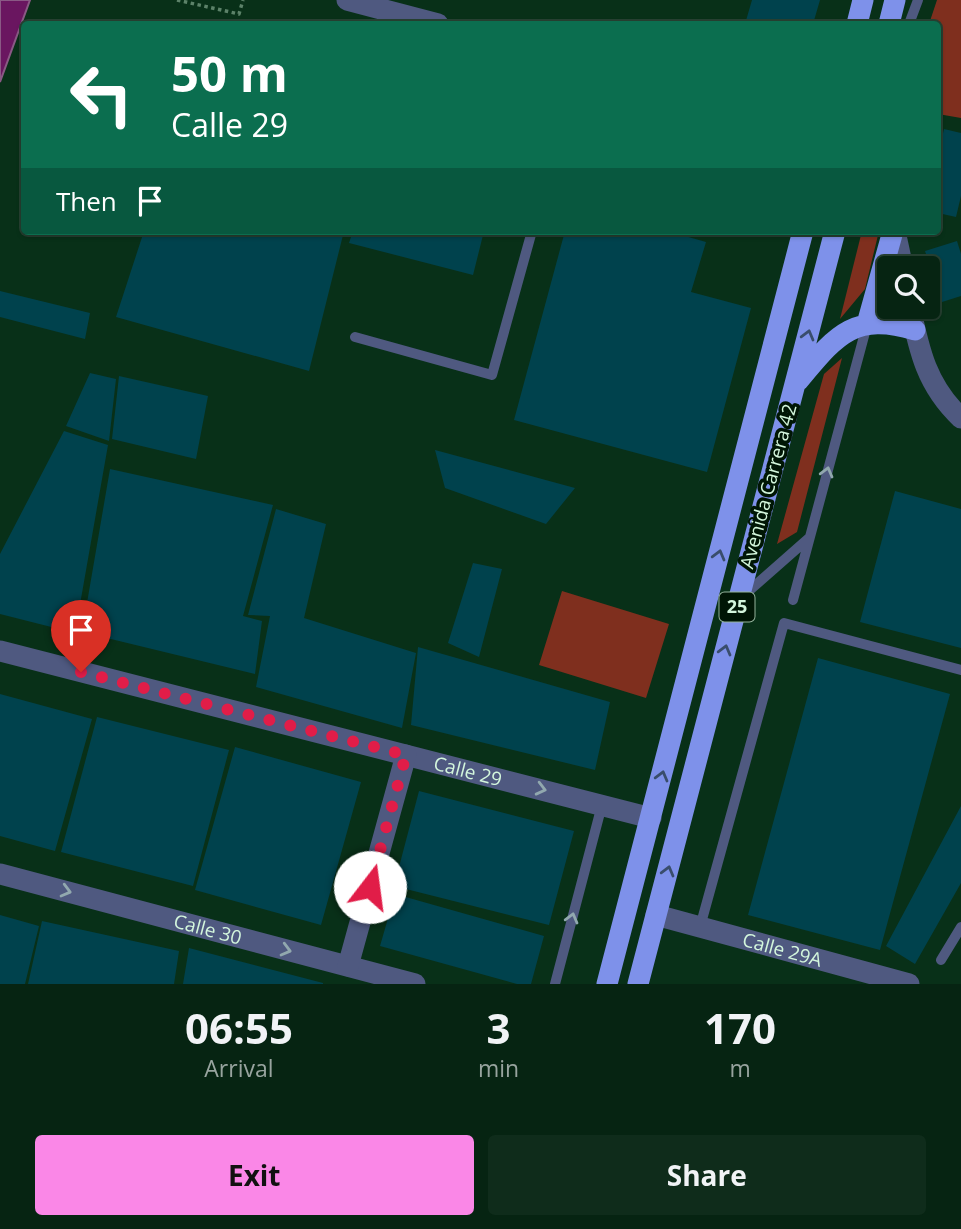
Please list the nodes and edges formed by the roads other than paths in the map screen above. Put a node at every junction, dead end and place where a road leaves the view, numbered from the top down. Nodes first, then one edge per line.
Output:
1 (347, 0) edge
2 (863, 0) edge
3 (895, 0) edge
4 (918, 0) edge
5 (427, 21) edge
6 (858, 21) edge
7 (890, 21) edge
8 (910, 21) edge
9 (531, 235) edge
10 (802, 235) edge
11 (834, 235) edge
12 (893, 235) edge
13 (895, 235) edge
14 (900, 256) edge
15 (913, 319) edge
16 (867, 324) junction
17 (915, 330) junction
18 (355, 337) dead end
19 (794, 386) junction
20 (956, 408) edge
21 (809, 538) junction
22 (738, 600) junction
23 (793, 600) dead end
24 (0, 651) edge
25 (961, 670) edge
26 (406, 755) junction
27 (602, 805) junction
28 (651, 818) junction
29 (0, 874) edge
30 (631, 894) junction
31 (656, 915) junction
32 (700, 927) junction
33 (961, 927) edge
34 (941, 960) dead end
35 (348, 966) junction
36 (415, 984) edge
37 (555, 984) edge
38 (607, 984) edge
39 (630, 984) edge
40 (638, 984) edge
41 (909, 984) edge

1 - 5 street
2 - 6 highway
3 - 7 highway
4 - 8 lane
9 - 18 lane
28 -> 10 highway, Avenida Carrera 42 / 25
19 -> 11 highway, Avenida Carrera 42 / 25
12 - 16 highway
13 - 14 street
15 - 17 street
16 - 17 highway
16 - 19 highway
21 -> 16 lane
17 - 20 street
19 - 22 highway, Avenida Carrera 42 / 25
21 - 22 lane
21 - 23 lane
31 -> 22 highway, Avenida Carrera 42 / 25
24 - 26 street, Calle 29
25 - 32 lane
26 -> 27 street, Calle 29
26 - 35 street
27 - 28 street, Calle 29
37 -> 27 lane
28 - 30 highway, Avenida Carrera 42 / 25
29 -> 35 street, Calle 30
30 - 38 highway, Avenida Carrera 42 / 25
30 - 39 highway
31 - 32 street, Calle 29A
31 - 40 highway, Avenida Carrera 42 / 25
32 - 41 street, Calle 29A
33 - 34 lane
35 - 36 street, Calle 30

